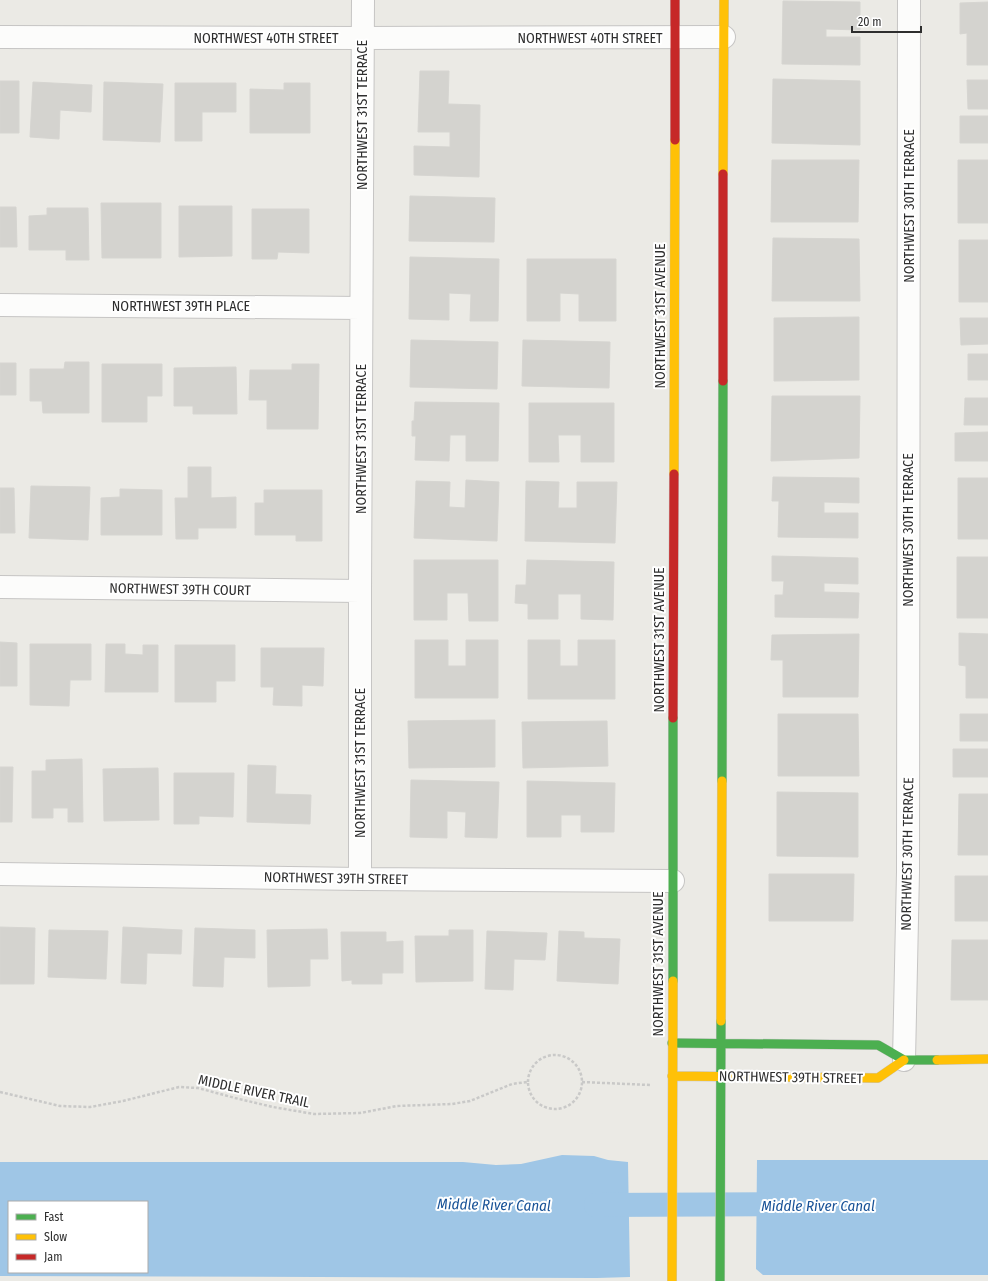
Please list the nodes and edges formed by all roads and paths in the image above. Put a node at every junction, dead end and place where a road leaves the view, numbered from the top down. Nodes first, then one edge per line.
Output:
1 (363, 0) edge
2 (675, 0) edge
3 (724, 0) edge
4 (909, 0) edge
5 (0, 37) edge
6 (675, 37) junction
7 (363, 38) junction
8 (724, 38) junction
9 (0, 305) edge
10 (361, 308) junction
11 (0, 587) edge
12 (360, 591) junction
13 (0, 874) edge
14 (360, 879) junction
15 (673, 881) junction
16 (672, 1043) junction
17 (721, 1044) junction
18 (988, 1059) edge
19 (904, 1060) junction
20 (721, 1077) junction
21 (672, 1081) junction
22 (527, 1082) junction
23 (582, 1082) junction
24 (0, 1092) edge
25 (672, 1281) edge
26 (720, 1281) edge

1 - 7 street, NORTHWEST 31ST TERRACE
2 - 6 main road, NORTHWEST 31ST AVENUE
3 - 8 main road
4 - 19 street, NORTHWEST 30TH TERRACE
5 - 7 street, NORTHWEST 40TH STREET
6 - 7 street, NORTHWEST 40TH STREET
6 - 8 street, NORTHWEST 40TH STREET
6 - 15 main road, NORTHWEST 31ST AVENUE
7 - 10 street, NORTHWEST 31ST TERRACE
8 - 17 main road
9 - 10 street, NORTHWEST 39TH PLACE
10 - 12 street, NORTHWEST 31ST TERRACE
11 - 12 street, NORTHWEST 39TH COURT
12 - 14 street, NORTHWEST 31ST TERRACE
13 - 14 street, NORTHWEST 39TH STREET
14 - 15 street, NORTHWEST 39TH STREET
15 - 16 main road, NORTHWEST 31ST AVENUE
16 - 17 main road
16 - 21 main road, NORTHWEST 31ST AVENUE
17 - 19 main road
17 - 20 main road
18 - 19 main road
19 - 20 main road, NORTHWEST 39TH STREET
20 - 21 main road, NORTHWEST 39TH STREET
20 - 26 main road
21 - 23 path
21 - 25 main road, NORTHWEST 31ST AVENUE
22 - 23 path
22 - 23 path
22 - 24 path, MIDDLE RIVER TRAIL

